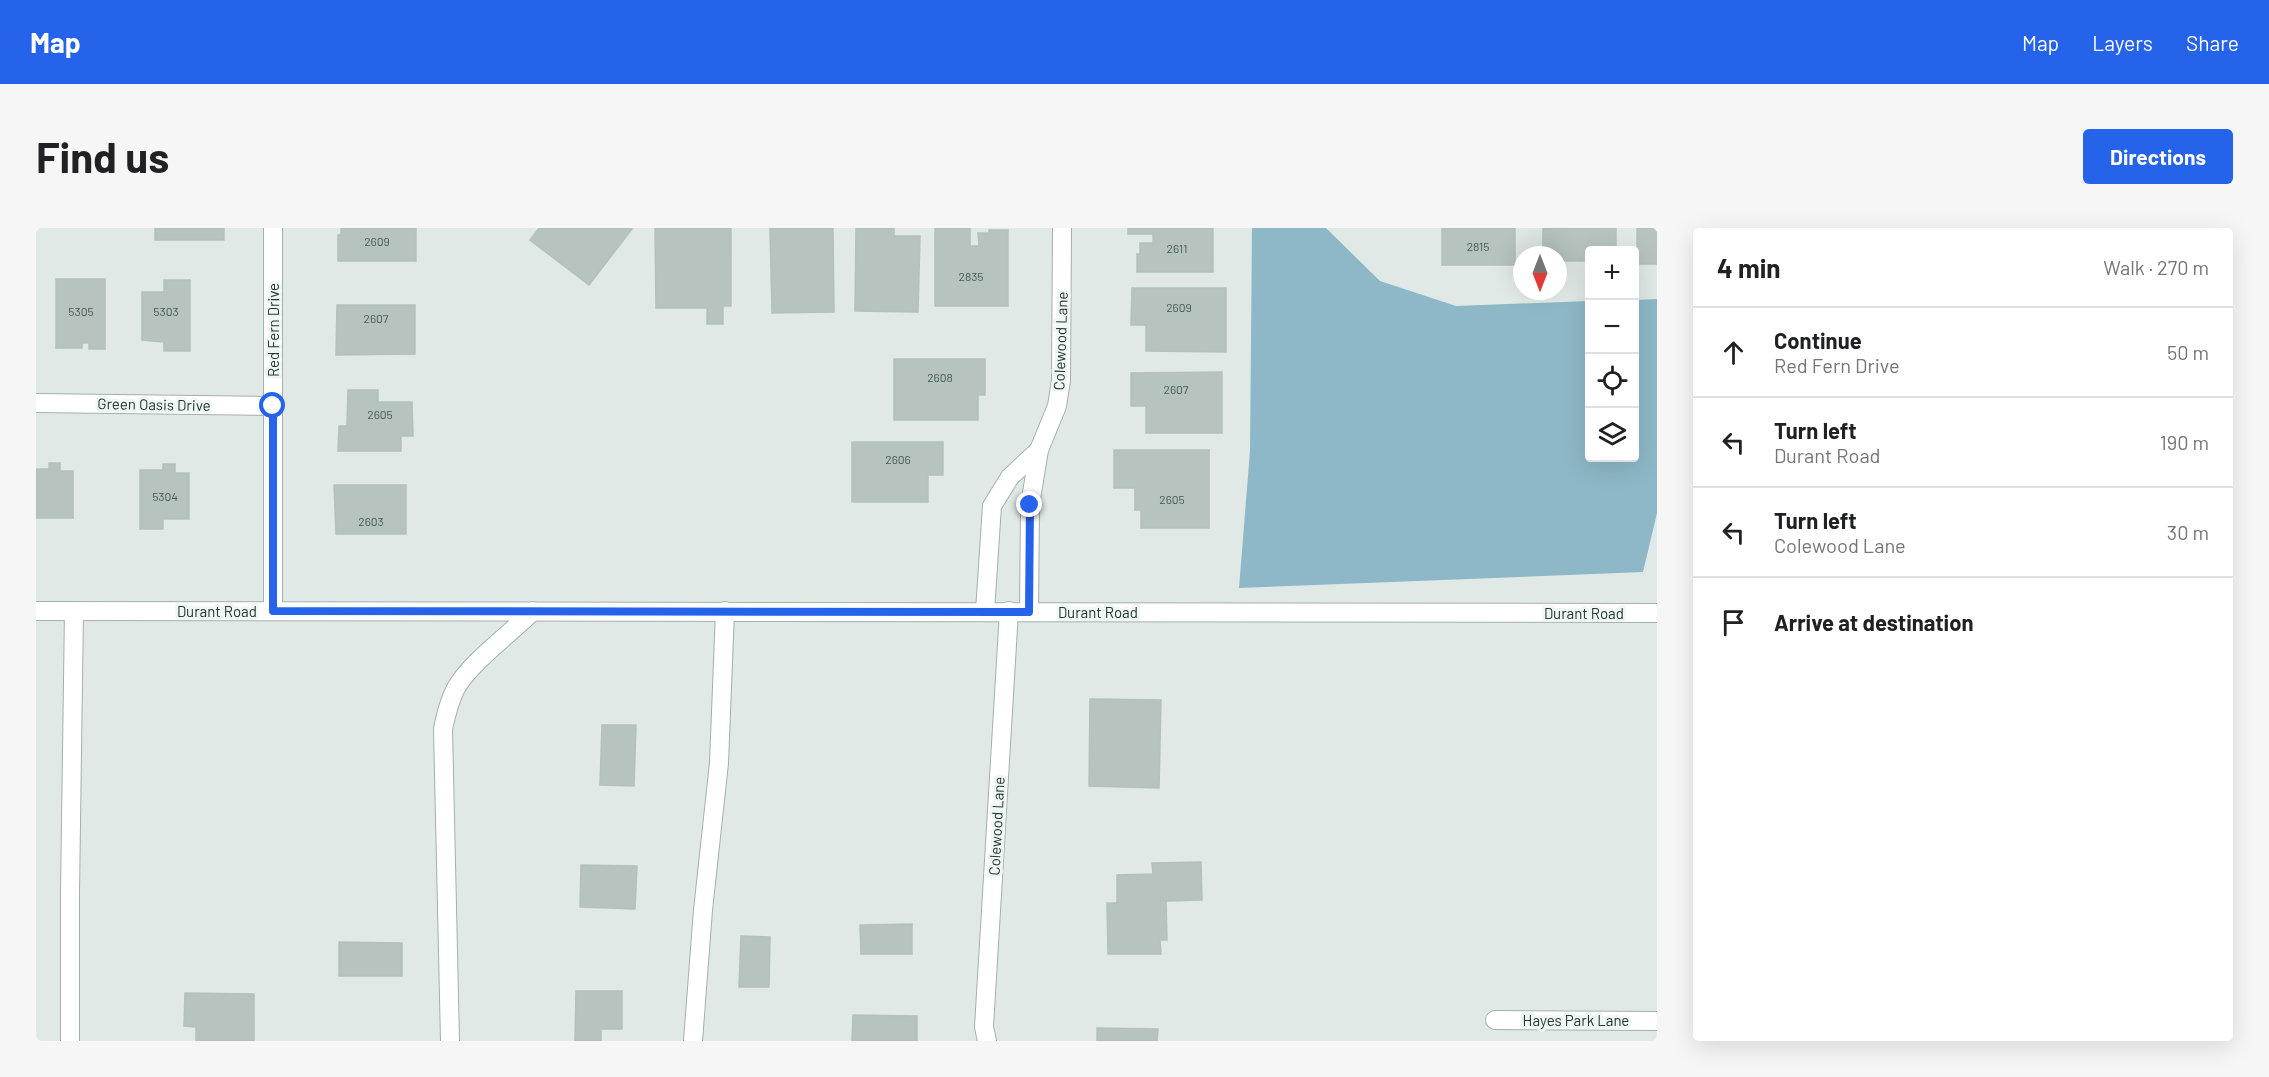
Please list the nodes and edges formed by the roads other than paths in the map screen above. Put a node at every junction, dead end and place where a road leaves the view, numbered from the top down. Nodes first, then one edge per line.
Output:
1 (273, 228) edge
2 (1062, 228) edge
3 (36, 403) edge
4 (273, 406) junction
5 (1039, 450) junction
6 (36, 611) edge
7 (74, 611) junction
8 (273, 611) junction
9 (533, 611) junction
10 (725, 611) junction
11 (985, 611) junction
12 (1009, 611) junction
13 (1029, 612) junction
14 (1657, 613) edge
15 (1495, 1020) dead end
16 (1657, 1021) edge
17 (70, 1041) edge
18 (450, 1041) edge
19 (693, 1041) edge
20 (987, 1041) edge

1 - 4 street, Red Fern Drive
2 - 5 street, Colewood Lane
3 - 4 street, Green Oasis Drive
4 - 8 street, Red Fern Drive
5 - 11 street, Colewood Lane
5 - 13 street, Colewood Lane
6 - 7 street, Durant Road
7 - 8 street, Durant Road
7 - 17 street
8 - 9 street, Durant Road
9 - 10 street, Durant Road
9 - 18 street
10 - 11 street, Durant Road
10 - 19 street
11 - 12 street, Durant Road
12 - 13 street, Durant Road
12 - 20 street, Colewood Lane
13 - 14 street, Durant Road
15 - 16 street, Hayes Park Lane

